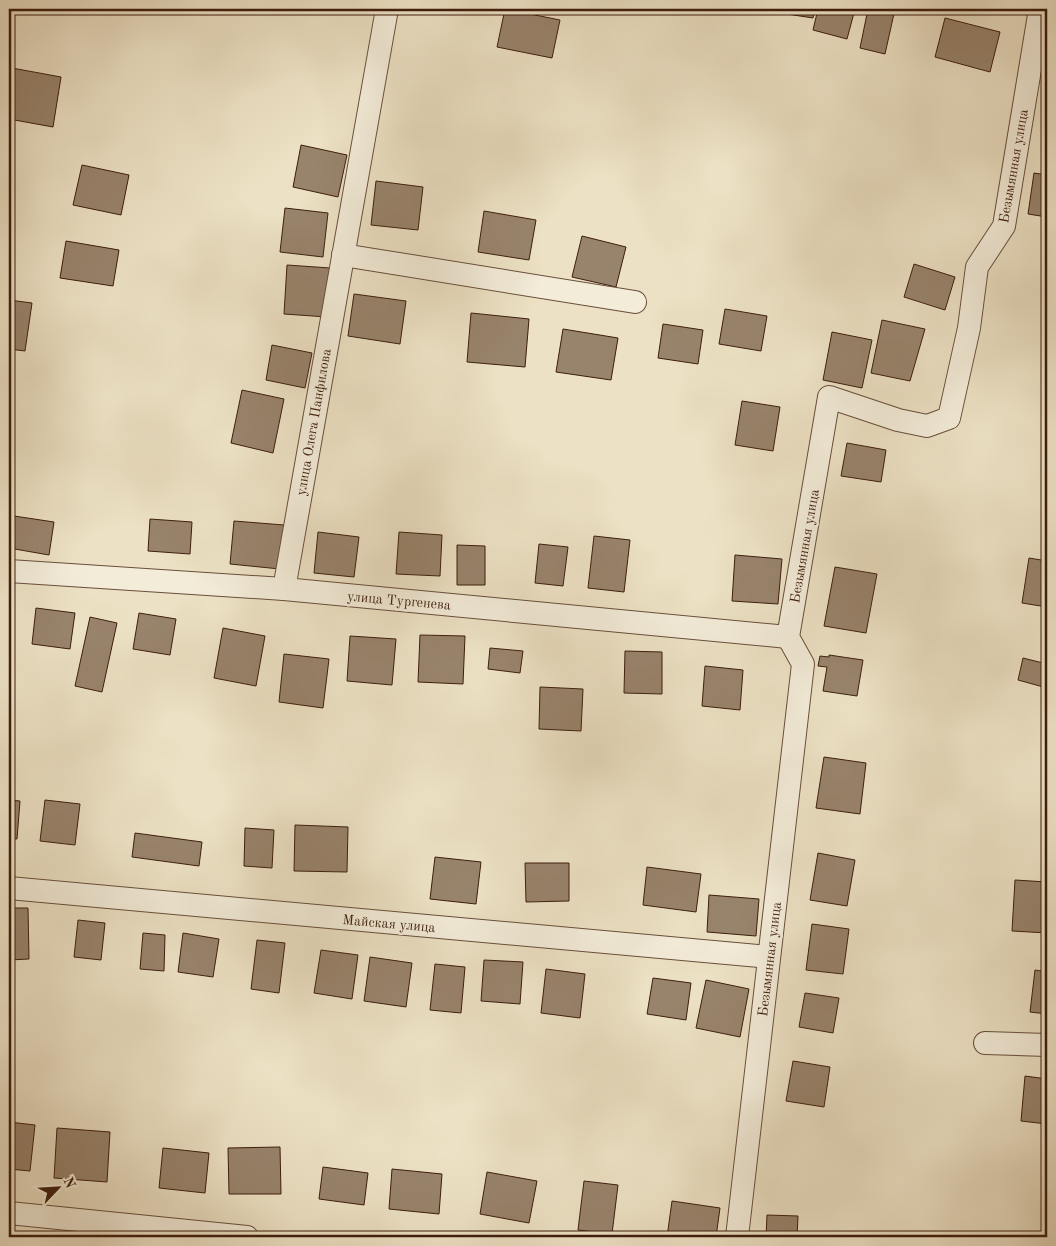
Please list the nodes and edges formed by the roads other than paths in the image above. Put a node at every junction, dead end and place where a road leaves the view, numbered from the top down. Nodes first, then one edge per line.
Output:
1 (387, 9) edge
2 (1040, 9) edge
3 (343, 255) junction
4 (635, 302) dead end
5 (9, 572) edge
6 (284, 588) junction
7 (788, 637) junction
8 (9, 888) edge
9 (769, 957) junction
10 (985, 1043) dead end
11 (1047, 1045) edge
12 (9, 1213) edge
13 (247, 1237) edge
14 (737, 1237) edge

1 - 3 street, улица Олега Панфилова
2 - 7 street, Безымянная улица
3 - 4 street
3 - 6 street, улица Олега Панфилова
5 - 6 street, улица Тургенева
6 - 7 street, улица Тургенева
7 - 9 street, Безымянная улица
8 - 9 street, Майская улица
9 - 14 street, Безымянная улица
10 - 11 street
12 - 13 street

